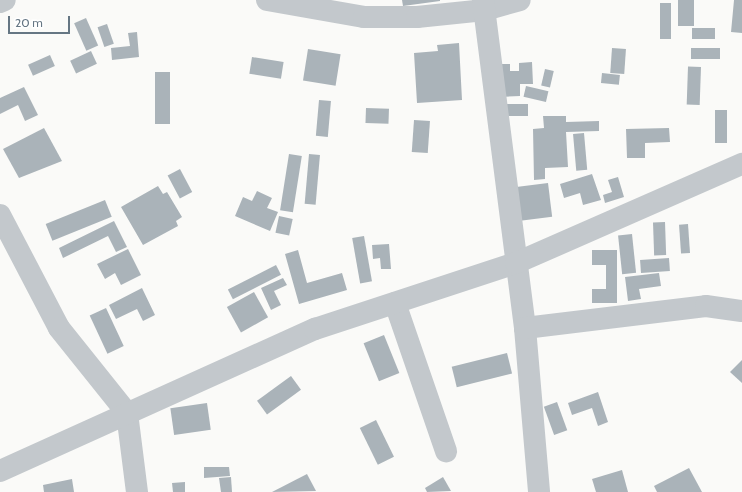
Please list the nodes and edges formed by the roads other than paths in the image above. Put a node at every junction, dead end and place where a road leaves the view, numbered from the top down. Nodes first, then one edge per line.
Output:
1 (5, 0) edge
2 (267, 0) edge
3 (520, 0) edge
4 (0, 2) edge
5 (484, 5) edge
6 (742, 164) edge
7 (0, 215) edge
8 (516, 263) junction
9 (395, 303) junction
10 (742, 311) edge
11 (525, 328) junction
12 (127, 413) junction
13 (446, 451) dead end
14 (0, 471) edge
15 (137, 492) edge
16 (539, 492) edge

1 - 4 street
2 - 5 street
3 - 5 street
5 - 8 street
6 - 8 street
7 - 12 street
8 - 9 street
8 - 11 street
9 - 12 street
9 - 13 street
10 - 11 street
11 - 16 street
12 - 14 street
12 - 15 street

